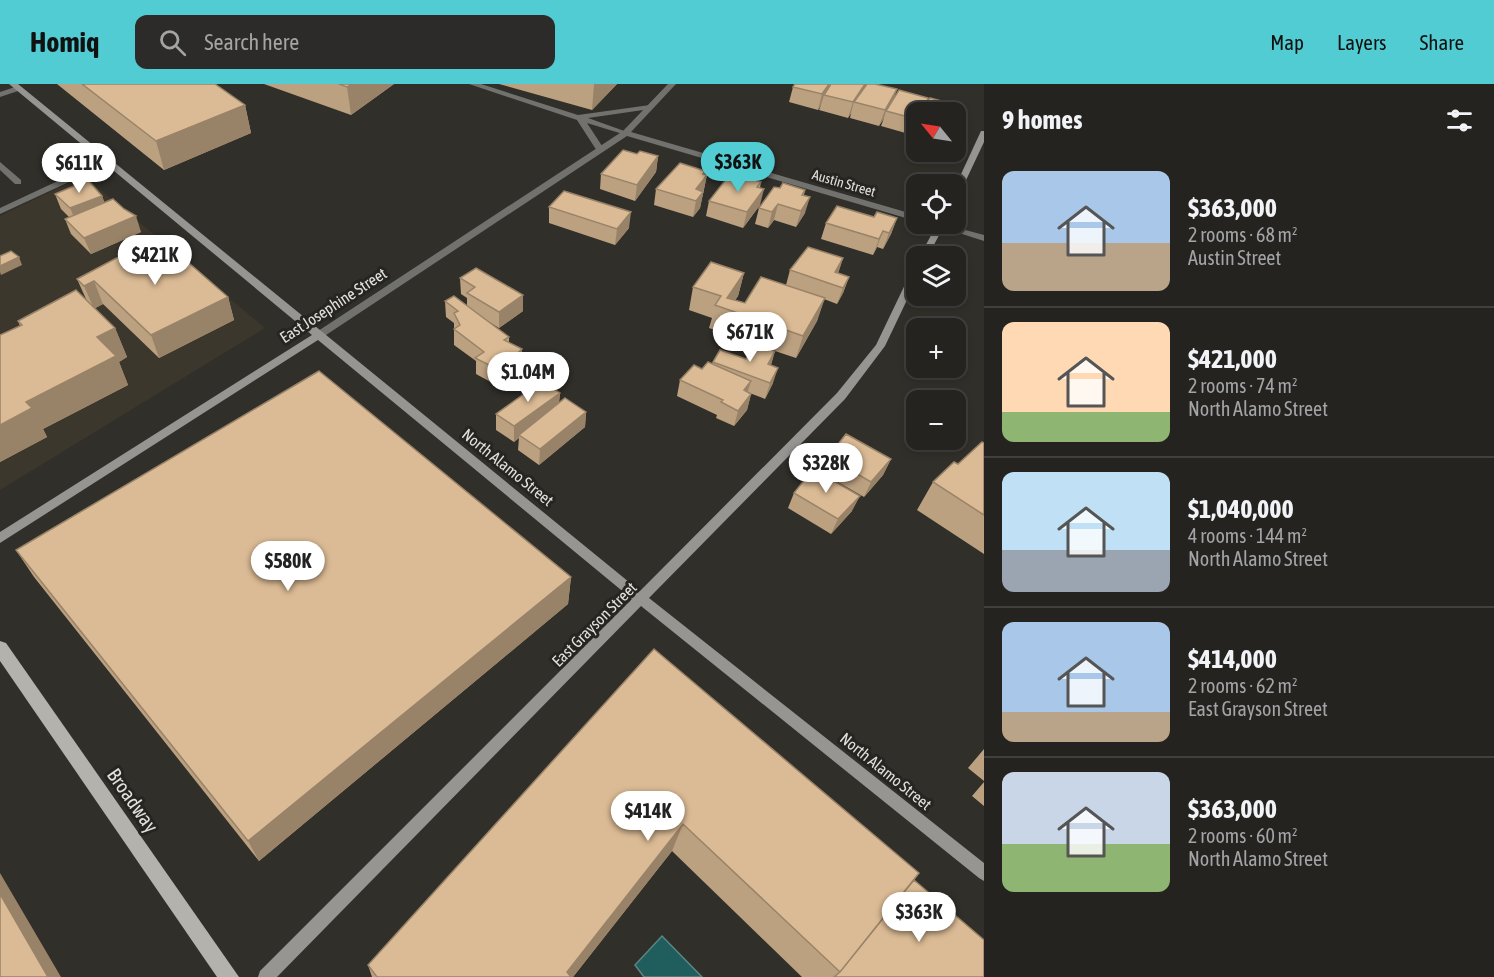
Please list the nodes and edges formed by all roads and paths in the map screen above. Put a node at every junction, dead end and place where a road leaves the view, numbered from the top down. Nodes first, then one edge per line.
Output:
1 (473, 84) edge
2 (672, 84) edge
3 (15, 86) edge
4 (0, 95) edge
5 (650, 107) junction
6 (579, 117) junction
7 (626, 133) junction
8 (984, 133) edge
9 (600, 149) junction
10 (107, 161) junction
11 (0, 165) edge
12 (965, 174) edge
13 (18, 182) dead end
14 (0, 212) edge
15 (906, 215) edge
16 (966, 233) edge
17 (984, 238) edge
18 (906, 293) edge
19 (319, 335) junction
20 (0, 538) edge
21 (642, 600) junction
22 (0, 648) edge
23 (984, 873) edge
24 (229, 977) edge
25 (266, 977) edge

1 - 6 street, Austin Street
2 - 5 street, East Josephine Street
3 - 4 street
3 - 10 street, North Alamo Street
5 - 6 street
5 - 7 street, East Josephine Street
6 - 7 street, Austin Street
6 - 9 street
7 - 9 street, East Josephine Street
7 - 15 street, Austin Street
8 - 12 street
9 - 19 street, East Josephine Street
10 - 14 street
10 - 19 street, North Alamo Street
11 - 13 street
16 - 17 street
18 - 21 street, East Grayson Street
19 - 20 street, East Josephine Street
19 - 21 street, North Alamo Street
21 - 23 street, North Alamo Street
21 - 25 street, East Grayson Street
22 - 24 main road, Broadway

